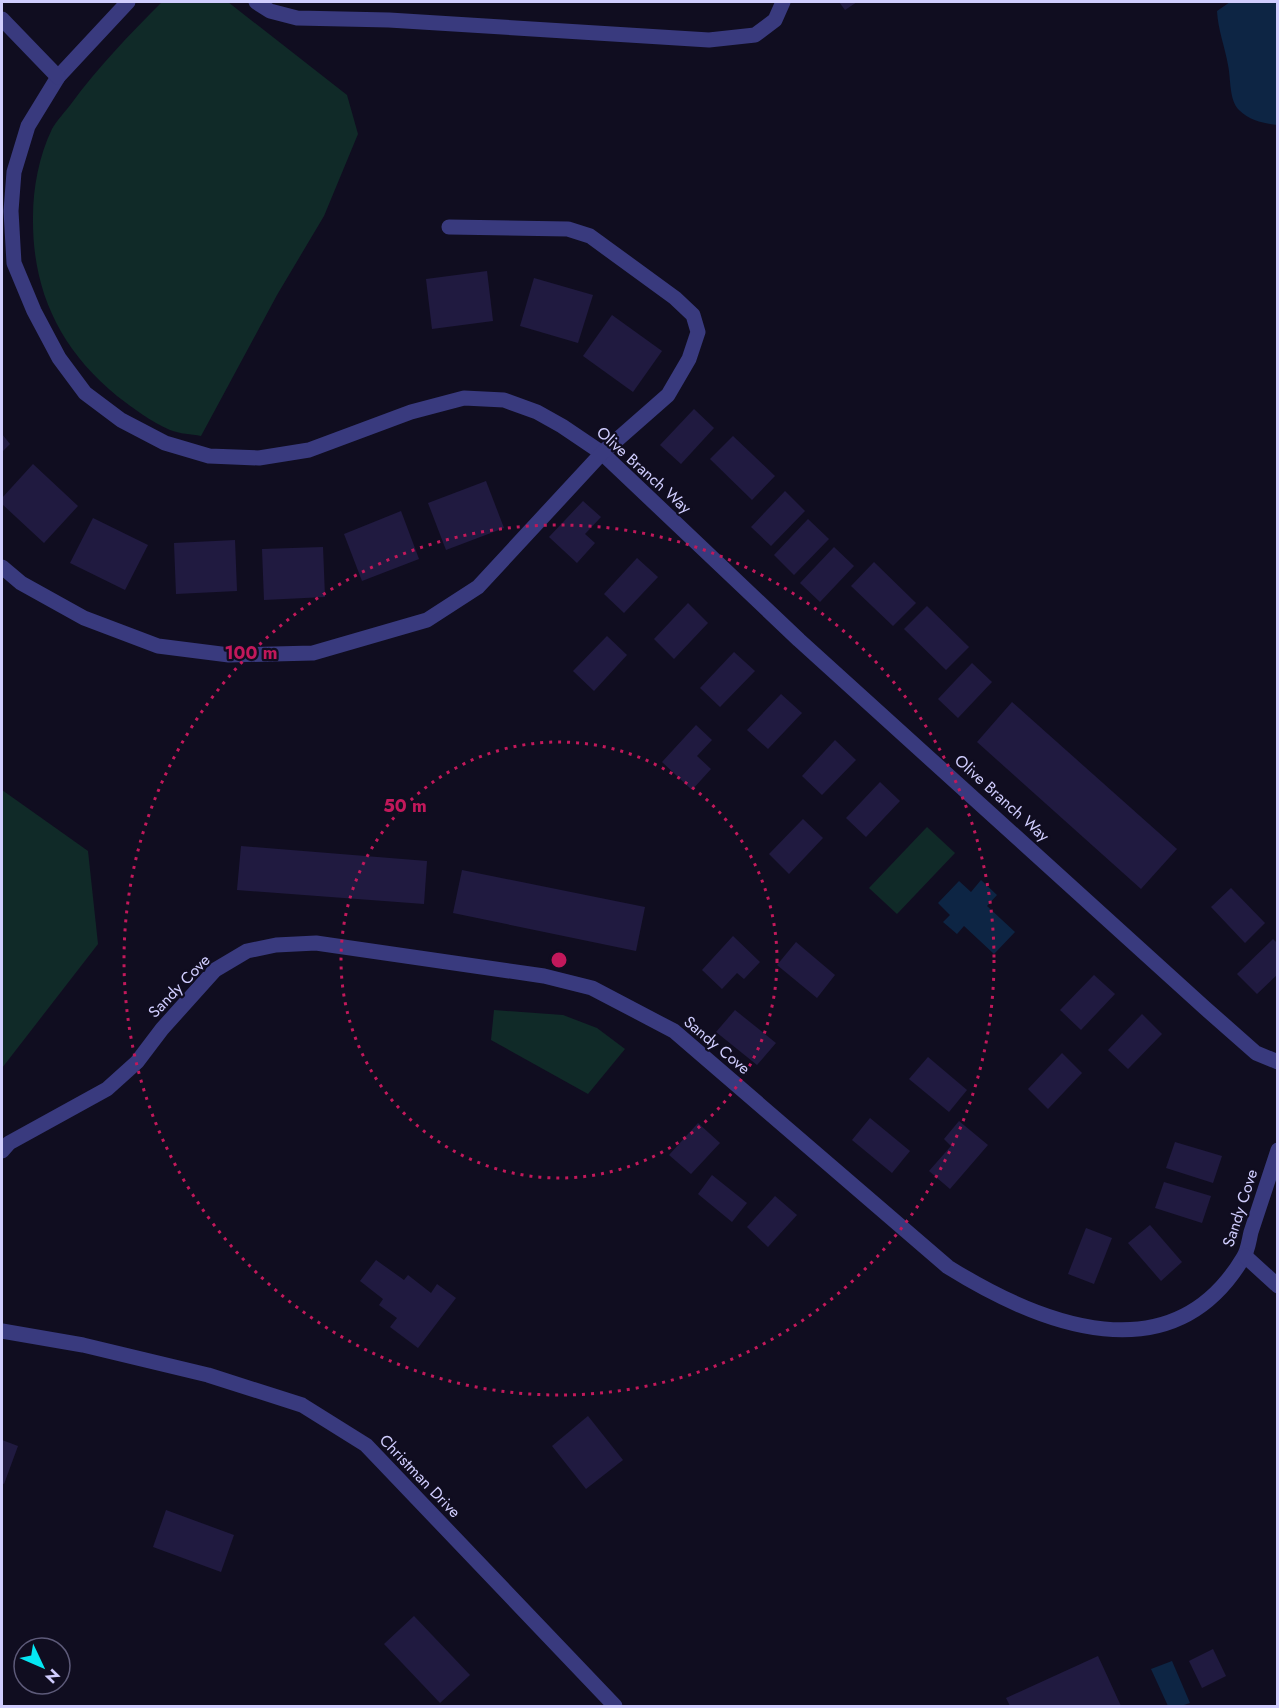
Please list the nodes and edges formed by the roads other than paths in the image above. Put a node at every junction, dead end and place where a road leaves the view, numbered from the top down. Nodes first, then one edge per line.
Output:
1 (128, 2) edge
2 (256, 2) edge
3 (783, 2) edge
4 (2, 19) edge
5 (58, 77) junction
6 (449, 227) dead end
7 (603, 453) junction
8 (2, 567) edge
9 (1278, 1062) edge
10 (1278, 1150) edge
11 (2, 1151) edge
12 (1245, 1256) junction
13 (1278, 1286) edge
14 (2, 1331) edge
15 (615, 1707) edge

1 - 5 street, Olive Branch Way
2 - 3 street
4 - 5 street
5 - 7 street, Olive Branch Way
6 - 7 street
7 - 8 street
7 - 9 street, Olive Branch Way
10 - 12 street, Sandy Cove
11 - 12 street, Sandy Cove
12 - 13 street
14 - 15 street, Christman Drive

